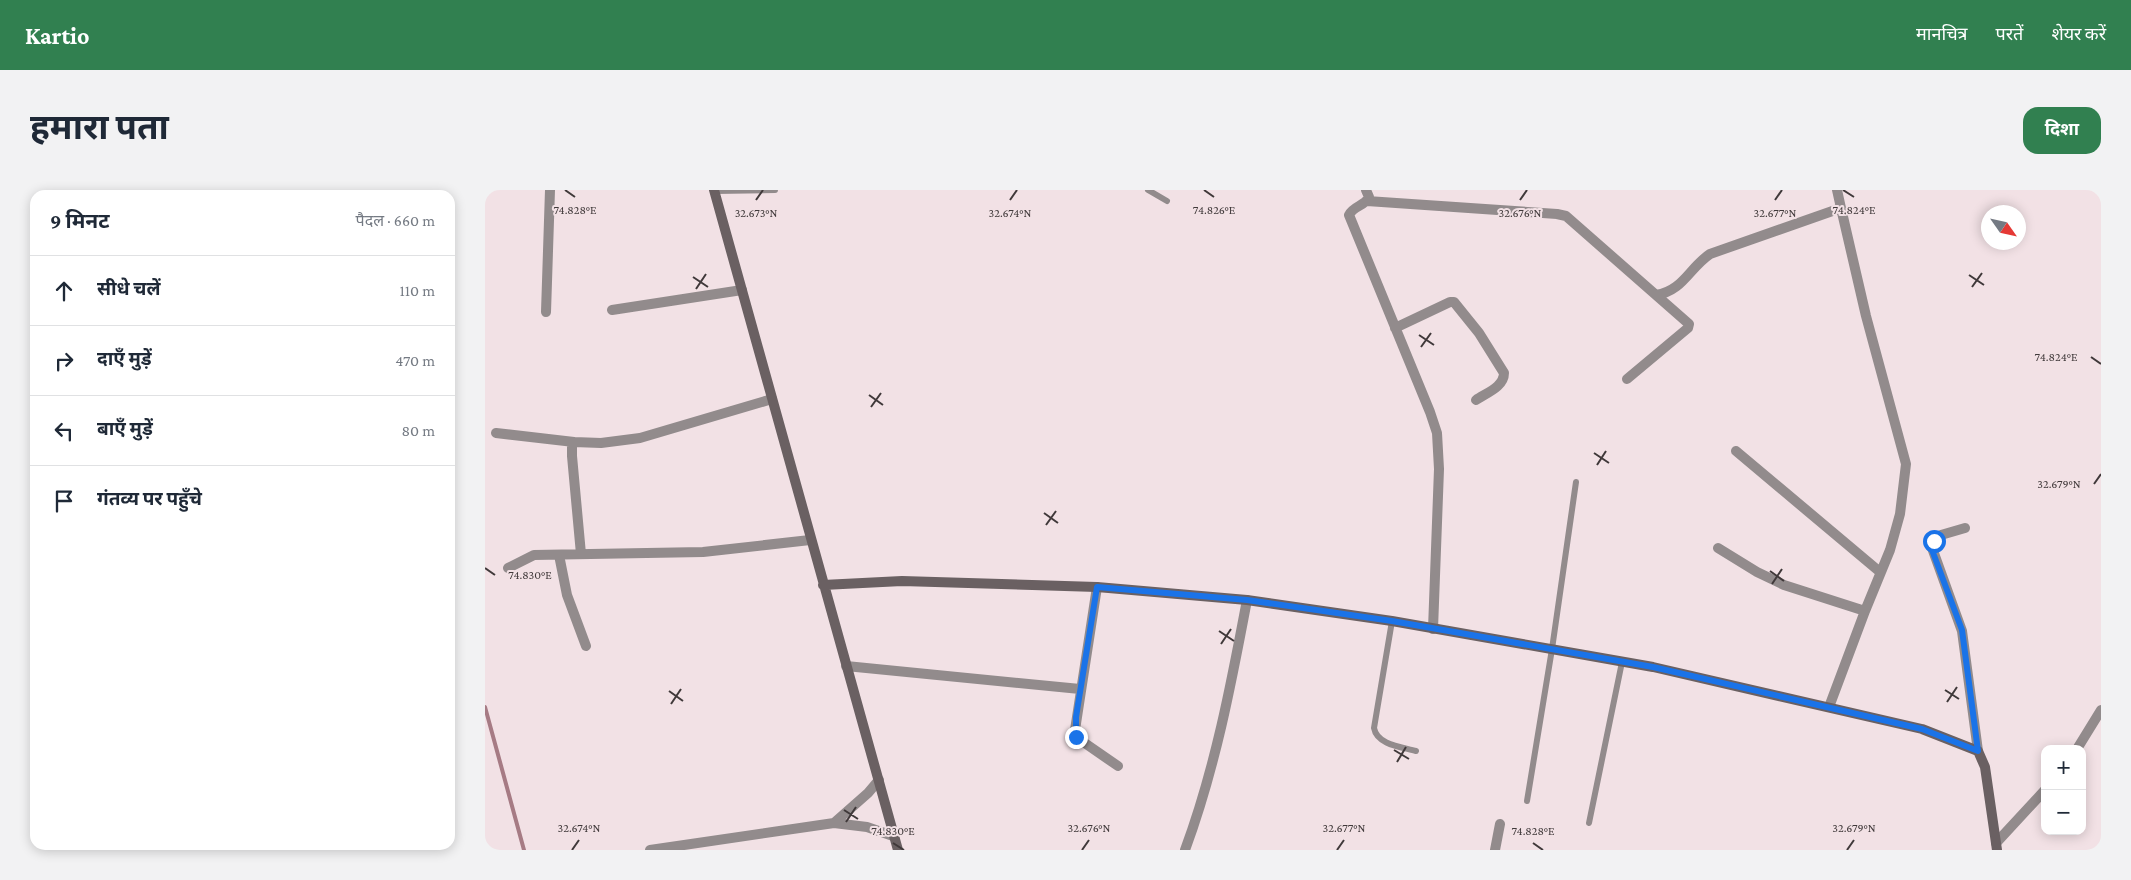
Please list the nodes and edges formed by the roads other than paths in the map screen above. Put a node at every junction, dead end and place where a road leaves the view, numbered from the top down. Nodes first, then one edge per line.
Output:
1 (550, 190) edge
2 (775, 190) edge
3 (1147, 190) edge
4 (1837, 190) edge
5 (714, 191) edge
6 (1367, 195) edge
7 (1167, 201) dead end
8 (1841, 208) junction
9 (742, 290) junction
10 (1657, 295) junction
11 (612, 310) dead end
12 (546, 312) dead end
13 (1395, 328) junction
14 (1627, 379) dead end
15 (772, 399) junction
16 (1476, 400) dead end
17 (496, 433) dead end
18 (574, 442) junction
19 (1736, 451) dead end
20 (1576, 482) dead end
21 (1965, 528) dead end
22 (810, 540) junction
23 (1718, 548) dead end
24 (559, 554) junction
25 (581, 554) junction
26 (508, 568) dead end
27 (1880, 572) junction
28 (823, 586) junction
29 (1097, 587) junction
30 (1247, 600) junction
31 (1865, 611) junction
32 (1392, 621) junction
33 (1433, 628) junction
34 (586, 646) dead end
35 (1552, 649) junction
36 (1622, 662) junction
37 (847, 666) junction
38 (1080, 689) junction
39 (1829, 707) junction
40 (2101, 710) edge
41 (2079, 745) edge
42 (1978, 751) junction
43 (1416, 752) dead end
44 (1118, 766) dead end
45 (879, 780) junction
46 (2041, 795) edge
47 (1527, 801) dead end
48 (834, 823) junction
49 (1589, 823) dead end
50 (1500, 824) dead end
51 (893, 836) junction
52 (1997, 846) edge
53 (650, 850) edge
54 (898, 850) edge
55 (1185, 850) edge
56 (1495, 850) edge

1 - 12 street
2 - 5 lane
3 - 7 lane
4 - 8 street
5 - 9 main road
6 - 10 street
6 - 13 street
8 - 10 street
8 - 27 street
9 - 11 street
9 - 15 main road
10 - 14 street
13 - 16 street
13 - 33 street
15 - 18 street
15 - 22 main road
17 - 18 street
18 - 25 street
19 - 27 street
20 - 35 lane
21 - 42 street
22 - 25 street
22 - 28 main road
23 - 31 street
24 - 25 street
24 - 26 street
24 - 34 street
27 - 31 street
28 - 29 main road
28 - 37 main road
29 - 30 main road
29 - 38 street
30 - 32 main road
30 - 55 street
31 - 39 street
32 - 33 main road
32 - 43 lane
33 - 35 main road
35 - 36 main road
35 - 47 lane
36 - 39 main road
36 - 49 lane
37 - 38 street
37 - 45 main road
38 - 44 street
39 - 42 main road
40 - 41 street
42 - 52 main road
45 - 48 street
45 - 51 main road
46 - 52 street
48 - 51 street
48 - 53 street
50 - 56 street
51 - 54 main road

